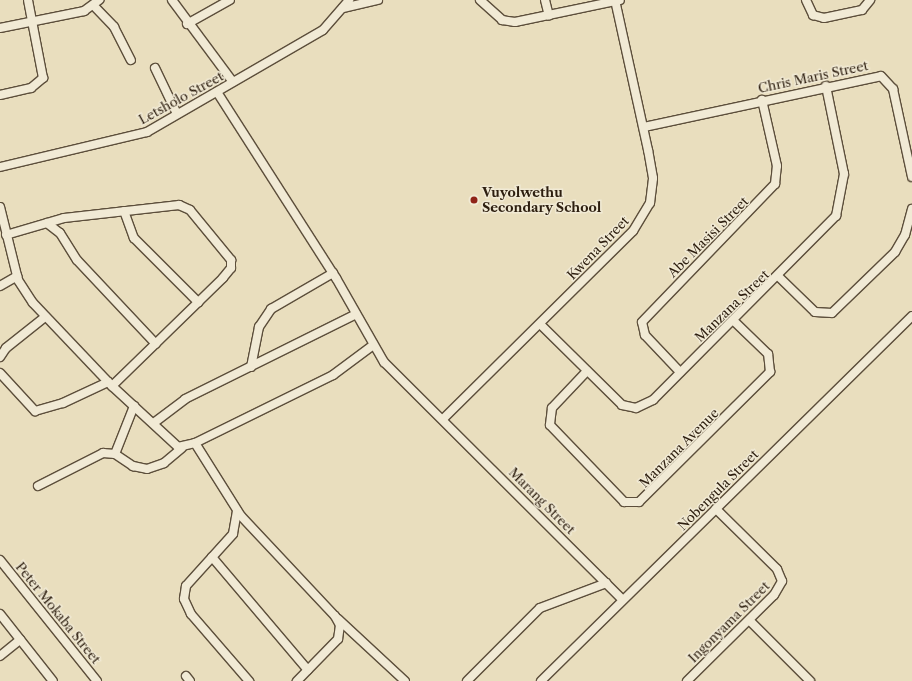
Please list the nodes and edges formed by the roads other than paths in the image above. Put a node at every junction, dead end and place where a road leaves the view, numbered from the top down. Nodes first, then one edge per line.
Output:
1 (28, 0) edge
2 (172, 0) edge
3 (230, 0) edge
4 (349, 0) edge
5 (378, 0) edge
6 (480, 0) edge
7 (545, 0) edge
8 (617, 0) edge
9 (806, 0) edge
10 (870, 0) edge
11 (96, 3) edge
12 (343, 8) junction
13 (549, 16) junction
14 (33, 23) junction
15 (187, 24) junction
16 (0, 28) edge
17 (131, 60) dead end
18 (155, 68) dead end
19 (233, 82) junction
20 (826, 86) junction
21 (217, 92) junction
22 (0, 95) edge
23 (762, 100) junction
24 (178, 114) junction
25 (644, 127) junction
26 (0, 166) edge
27 (912, 178) edge
28 (0, 207) edge
29 (912, 209) edge
30 (124, 211) junction
31 (47, 222) junction
32 (4, 233) edge
33 (333, 273) junction
34 (17, 276) junction
35 (779, 278) junction
36 (0, 286) edge
37 (198, 302) junction
38 (356, 314) junction
39 (912, 316) edge
40 (45, 317) junction
41 (734, 321) junction
42 (540, 324) junction
43 (156, 344) junction
44 (372, 346) junction
45 (0, 357) edge
46 (250, 367) junction
47 (587, 371) junction
48 (680, 372) junction
49 (0, 373) edge
50 (110, 384) junction
51 (134, 406) junction
52 (444, 418) junction
53 (155, 422) junction
54 (195, 443) junction
55 (182, 448) junction
56 (115, 454) junction
57 (38, 486) dead end
58 (716, 509) junction
59 (237, 511) junction
60 (212, 557) junction
61 (0, 560) edge
62 (606, 583) junction
63 (623, 600) junction
64 (0, 614) edge
65 (335, 616) junction
66 (750, 620) junction
67 (20, 640) junction
68 (0, 656) edge
69 (308, 670) junction
70 (53, 681) edge
71 (97, 681) edge
72 (249, 681) edge
73 (297, 681) edge
74 (405, 681) edge
75 (468, 681) edge
76 (542, 681) edge
77 (687, 681) edge
78 (810, 681) edge

1 - 14 street
2 - 15 street
3 - 15 street
4 - 12 street, Letsholo Street
5 - 12 street
6 - 13 street
7 - 13 street
8 - 13 street
8 - 25 street, Kwena Street
9 - 10 street
11 - 14 street
11 - 17 street
12 - 19 street, Letsholo Street
14 - 16 street
14 - 22 street
15 - 19 street
18 - 24 street
19 - 21 street, Letsholo Street
20 - 23 street, Chris Maris Street
20 - 27 street, Chris Maris Street
20 - 35 street, Manzana Street
21 - 24 street, Letsholo Street
21 - 33 street, Marang Street
23 - 25 street, Chris Maris Street
23 - 48 street, Abe Masisi Street
24 - 26 street, Letsholo Street
25 - 42 street, Kwena Street
28 - 32 street
29 - 35 street
30 - 31 street
30 - 37 street
30 - 37 street
31 - 32 street
31 - 43 street
32 - 34 street
33 - 38 street, Marang Street
33 - 46 street
34 - 36 street
34 - 40 street
35 - 41 street, Manzana Street
37 - 43 street
38 - 44 street, Marang Street
38 - 46 street
39 - 58 street, Nobengula Street
40 - 45 street
40 - 50 street
41 - 47 street, Manzana Avenue
41 - 48 street, Manzana Street
42 - 47 street, Manzana Street
42 - 52 street, Kwena Street
43 - 50 street
44 - 52 street, Marang Street
44 - 54 street
46 - 53 street
47 - 48 street, Manzana Street
49 - 50 street
50 - 51 street
51 - 53 street
51 - 56 street
52 - 62 street, Marang Street
53 - 55 street
54 - 55 street
54 - 59 street
55 - 56 street
56 - 57 street
58 - 63 street, Nobengula Street
58 - 66 street, Ingonyama Street
59 - 60 street
59 - 65 street
60 - 69 street
60 - 72 street
61 - 71 street, Peter Mokaba Street
62 - 63 street, Marang Street
62 - 75 street
63 - 76 street, Nobengula Street
64 - 67 street
65 - 69 street
65 - 74 street
66 - 77 street, Ingonyama Street
66 - 78 street
67 - 68 street
67 - 70 street
69 - 73 street

